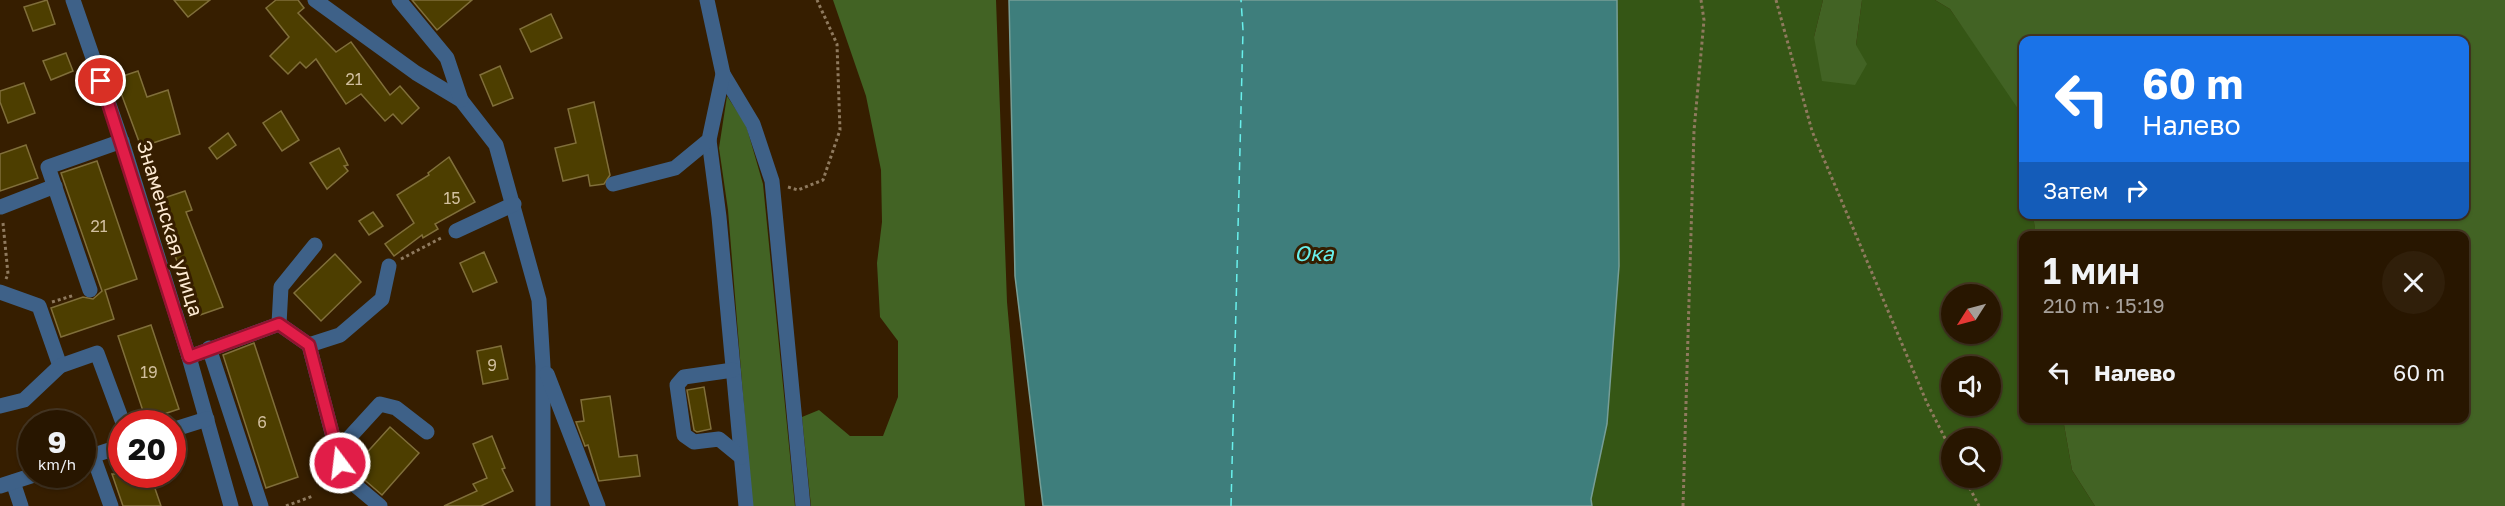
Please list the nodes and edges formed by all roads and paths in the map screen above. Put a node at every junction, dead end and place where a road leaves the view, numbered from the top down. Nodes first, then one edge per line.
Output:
1 (73, 0) edge
2 (315, 0) edge
3 (399, 0) edge
4 (707, 0) edge
5 (817, 0) edge
6 (1701, 0) edge
7 (1776, 0) edge
8 (723, 74) junction
9 (461, 100) junction
10 (709, 140) junction
11 (122, 141) junction
12 (772, 181) junction
13 (613, 184) dead end
14 (55, 186) junction
15 (514, 204) junction
16 (1, 207) edge
17 (456, 231) joint
18 (315, 245) dead end
19 (389, 266) joint
20 (90, 290) joint
21 (1, 292) edge
22 (39, 306) junction
23 (279, 324) junction
24 (309, 345) junction
25 (209, 348) junction
26 (189, 357) junction
27 (60, 366) junction
28 (543, 366) junction
29 (733, 370) junction
30 (0, 406) edge
31 (118, 410) edge
32 (207, 418) junction
33 (186, 425) edge
34 (1941, 430) edge
35 (427, 432) dead end
36 (337, 451) junction
37 (741, 457) junction
38 (96, 474) edge
39 (18, 480) edge
40 (3, 484) edge
41 (1969, 488) edge
42 (313, 496) dead end
43 (21, 506) edge
44 (111, 506) edge
45 (231, 506) edge
46 (261, 506) edge
47 (286, 506) edge
48 (381, 506) edge
49 (543, 506) edge
50 (598, 506) edge
51 (746, 506) edge
52 (803, 506) edge
53 (1683, 506) edge
54 (1978, 506) edge

1 - 11 street, Знаменская улица
2 - 9 street
3 - 9 street
4 - 8 street
5 - 12 path
6 - 53 path
7 - 34 path
8 - 10 street
8 - 12 street
9 - 15 street
10 - 13 street
10 - 29 street
11 - 14 street
11 - 26 street, Знаменская улица
12 - 52 street
14 - 16 street
14 - 20 street
15 - 17 street
15 - 28 street
16 - 21 path
17 - 19 path
18 - 23 street
19 - 24 street
20 - 22 path
21 - 22 street
22 - 27 street
23 - 24 street
23 - 25 street
24 - 36 street
25 - 26 street
25 - 46 street
26 - 32 street, Знаменская улица
27 - 30 street
27 - 31 street
28 - 49 street
28 - 50 street
29 - 37 street
29 - 37 street
32 - 33 street
32 - 45 street, Знаменская улица
35 - 36 street
36 - 48 street
37 - 51 street
38 - 44 street
39 - 40 street
40 - 43 street
41 - 54 path
42 - 47 path

